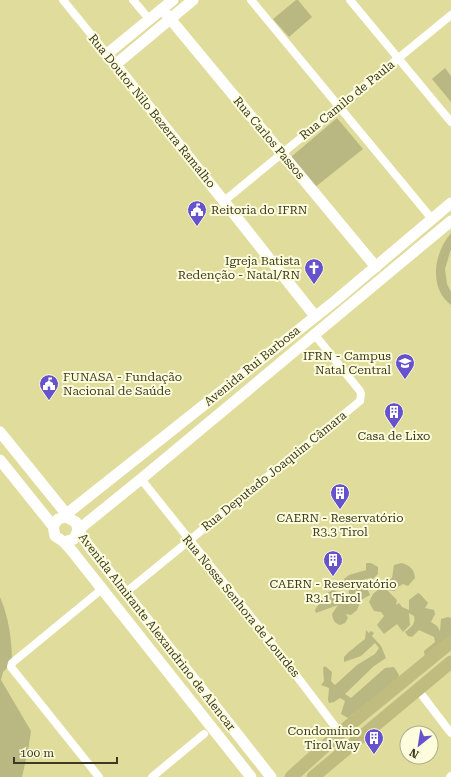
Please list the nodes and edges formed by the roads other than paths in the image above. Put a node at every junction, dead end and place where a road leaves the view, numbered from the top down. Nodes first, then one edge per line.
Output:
1 (63, 0) edge
2 (133, 0) edge
3 (173, 0) edge
4 (251, 0) edge
5 (350, 0) edge
6 (191, 1) edge
7 (162, 9) junction
8 (451, 15) edge
9 (149, 19) junction
10 (170, 19) junction
11 (107, 54) junction
12 (398, 58) junction
13 (115, 64) junction
14 (339, 106) junction
15 (451, 122) edge
16 (282, 153) junction
17 (224, 201) junction
18 (451, 203) edge
19 (441, 211) junction
20 (432, 219) junction
21 (449, 223) edge
22 (376, 267) junction
23 (335, 301) junction
24 (341, 313) junction
25 (315, 316) junction
26 (315, 335) junction
27 (0, 432) edge
28 (0, 460) edge
29 (141, 480) junction
30 (66, 517) junction
31 (89, 522) junction
32 (53, 526) junction
33 (78, 530) junction
34 (189, 540) junction
35 (64, 542) junction
36 (86, 542) junction
37 (72, 551) junction
38 (102, 589) junction
39 (125, 593) junction
40 (451, 642) edge
41 (451, 662) edge
42 (418, 690) junction
43 (340, 732) junction
44 (451, 733) edge
45 (204, 734) dead end
46 (99, 777) edge
47 (152, 777) edge
48 (251, 777) edge
49 (270, 777) edge
50 (291, 777) edge
51 (313, 777) edge

1 - 11 street, Rua Doutor Nilo Bezerra Ramalho
2 - 9 street
3 - 7 main road
4 - 14 street
5 - 12 street
6 - 10 main road
7 - 9 main road
7 - 10 main road, Rua Carlos Passos
8 - 12 street, Rua Camilo de Paula
9 - 11 main road
10 - 13 main road
10 - 16 main road, Rua Carlos Passos
11 - 13 main road, Rua Doutor Nilo Bezerra Ramalho
12 - 14 street, Rua Camilo de Paula
12 - 15 street
13 - 17 main road, Rua Doutor Nilo Bezerra Ramalho
14 - 16 street, Rua Camilo de Paula
14 - 20 street
16 - 17 street, Rua Camilo de Paula
16 - 22 main road, Rua Carlos Passos
17 - 25 main road, Rua Doutor Nilo Bezerra Ramalho
18 - 19 main road, Avenida Rui Barbosa
19 - 20 main road, Avenida Rui Barbosa
19 - 21 main road
20 - 22 main road, Avenida Rui Barbosa
21 - 24 main road, Avenida Rui Barbosa
22 - 23 main road, Avenida Rui Barbosa
23 - 24 main road
23 - 25 main road, Avenida Rui Barbosa
24 - 26 main road, Avenida Rui Barbosa
25 - 30 main road, Avenida Rui Barbosa
26 - 29 main road, Avenida Rui Barbosa
26 - 34 street, Rua Deputado Joaquim Câmara
27 - 30 main road, Avenida Almirante Alexandrino de Alencar
28 - 32 main road, Avenida Almirante Alexandrino de Alencar
29 - 31 main road, Avenida Rui Barbosa
29 - 34 street, Rua Nossa Senhora de Lourdes
30 - 32 main road, Avenida Rui Barbosa
30 - 33 main road, Avenida Almirante Alexandrino de Alencar
31 - 33 main road, Avenida Rui Barbosa
31 - 36 main road
32 - 35 main road, Avenida Almirante Alexandrino de Alencar
33 - 35 main road, Avenida Rui Barbosa
33 - 36 main road, Avenida Almirante Alexandrino de Alencar
34 - 39 street, Rua Deputado Joaquim Câmara
34 - 43 street, Rua Nossa Senhora de Lourdes
35 - 37 main road, Avenida Almirante Alexandrino de Alencar
36 - 37 main road
36 - 39 main road, Avenida Almirante Alexandrino de Alencar
37 - 38 main road, Avenida Almirante Alexandrino de Alencar
38 - 46 street
38 - 48 main road, Avenida Almirante Alexandrino de Alencar
39 - 49 main road, Avenida Almirante Alexandrino de Alencar
40 - 43 main road
41 - 42 main road
42 - 44 street
42 - 51 main road
43 - 50 main road
45 - 47 street

